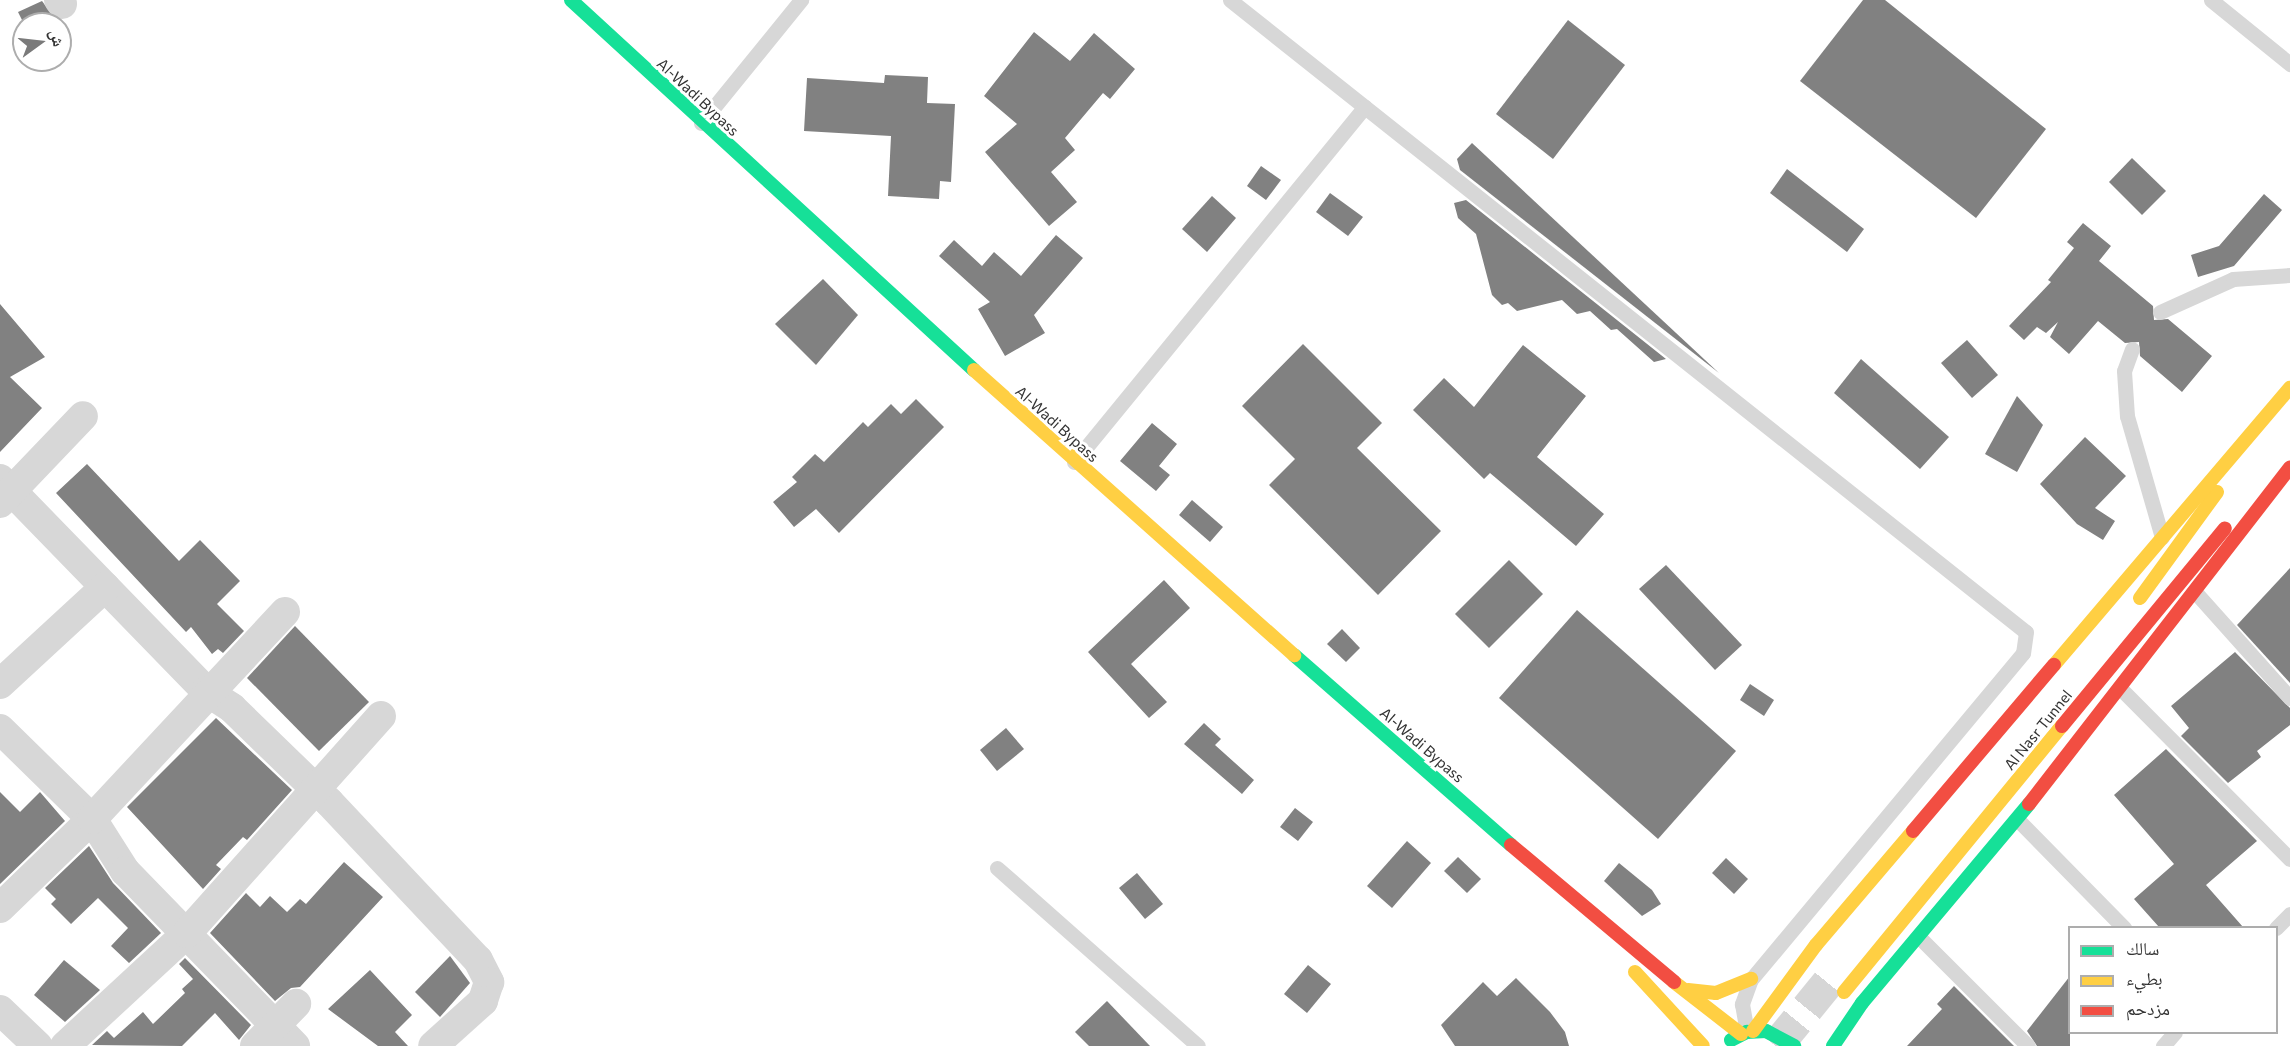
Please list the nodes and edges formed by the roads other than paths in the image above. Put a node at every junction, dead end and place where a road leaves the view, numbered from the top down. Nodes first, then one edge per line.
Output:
1 (571, 0) edge
2 (801, 0) edge
3 (1230, 0) edge
4 (2211, 0) edge
5 (2290, 64) edge
6 (1365, 107) junction
7 (701, 123) junction
8 (2290, 275) edge
9 (2160, 312) dead end
10 (2132, 349) dead end
11 (2290, 388) edge
12 (83, 416) dead end
13 (1074, 462) junction
14 (2290, 467) edge
15 (2225, 468) junction
16 (4, 491) edge
17 (2266, 499) junction
18 (2162, 538) junction
19 (105, 587) junction
20 (2196, 593) junction
21 (2134, 606) dead end
22 (285, 612) dead end
23 (0, 684) edge
24 (2122, 690) junction
25 (206, 691) junction
26 (2290, 698) edge
27 (381, 716) dead end
28 (0, 729) edge
29 (315, 789) junction
30 (92, 819) junction
31 (2018, 819) junction
32 (2290, 859) edge
33 (1530, 862) junction
34 (997, 868) dead end
35 (0, 908) edge
36 (2290, 914) edge
37 (2123, 926) edge
38 (2277, 926) edge
39 (187, 933) junction
40 (1918, 936) junction
41 (1751, 978) junction
42 (1688, 990) junction
43 (1844, 992) dead end
44 (296, 1004) dead end
45 (0, 1010) edge
46 (1747, 1032) junction
47 (2173, 1034) edge
48 (275, 1040) edge
49 (28, 1043) edge
50 (65, 1046) edge
51 (433, 1046) edge
52 (1198, 1046) edge
53 (1703, 1046) edge
54 (1724, 1046) edge
55 (1794, 1046) edge
56 (1833, 1046) edge
57 (2028, 1046) edge
58 (2163, 1046) edge

1 - 7 main road, Al-Wadi Bypass
2 - 7 lane
3 - 6 lane
4 - 5 lane
6 - 13 lane
6 - 41 lane
7 - 13 main road, Al-Wadi Bypass
8 - 9 lane
10 - 18 lane
11 - 15 main road
12 - 16 street
13 - 33 main road, Al-Wadi Bypass
14 - 17 main road
15 - 18 main road
15 - 21 main road
16 - 19 street
17 - 20 main road
17 - 43 main road, Al Nasr Tunnel
18 - 46 main road
19 - 23 street
19 - 25 street
20 - 24 main road
20 - 26 lane
22 - 25 street
24 - 31 main road
24 - 32 lane
25 - 29 street
25 - 30 street
27 - 29 street
28 - 30 street
29 - 39 street
29 - 51 street
30 - 35 street
30 - 39 street
31 - 37 lane
31 - 40 main road
33 - 42 main road, Al-Wadi Bypass
33 - 53 main road, Al-Wadi Bypass
34 - 52 lane
36 - 38 lane
39 - 48 street
39 - 50 street
40 - 56 main road
40 - 57 lane
41 - 42 main road
41 - 46 lane
42 - 46 main road, Al-Wadi Bypass
44 - 48 street
45 - 49 street
46 - 54 main road
46 - 55 main road
47 - 58 lane

